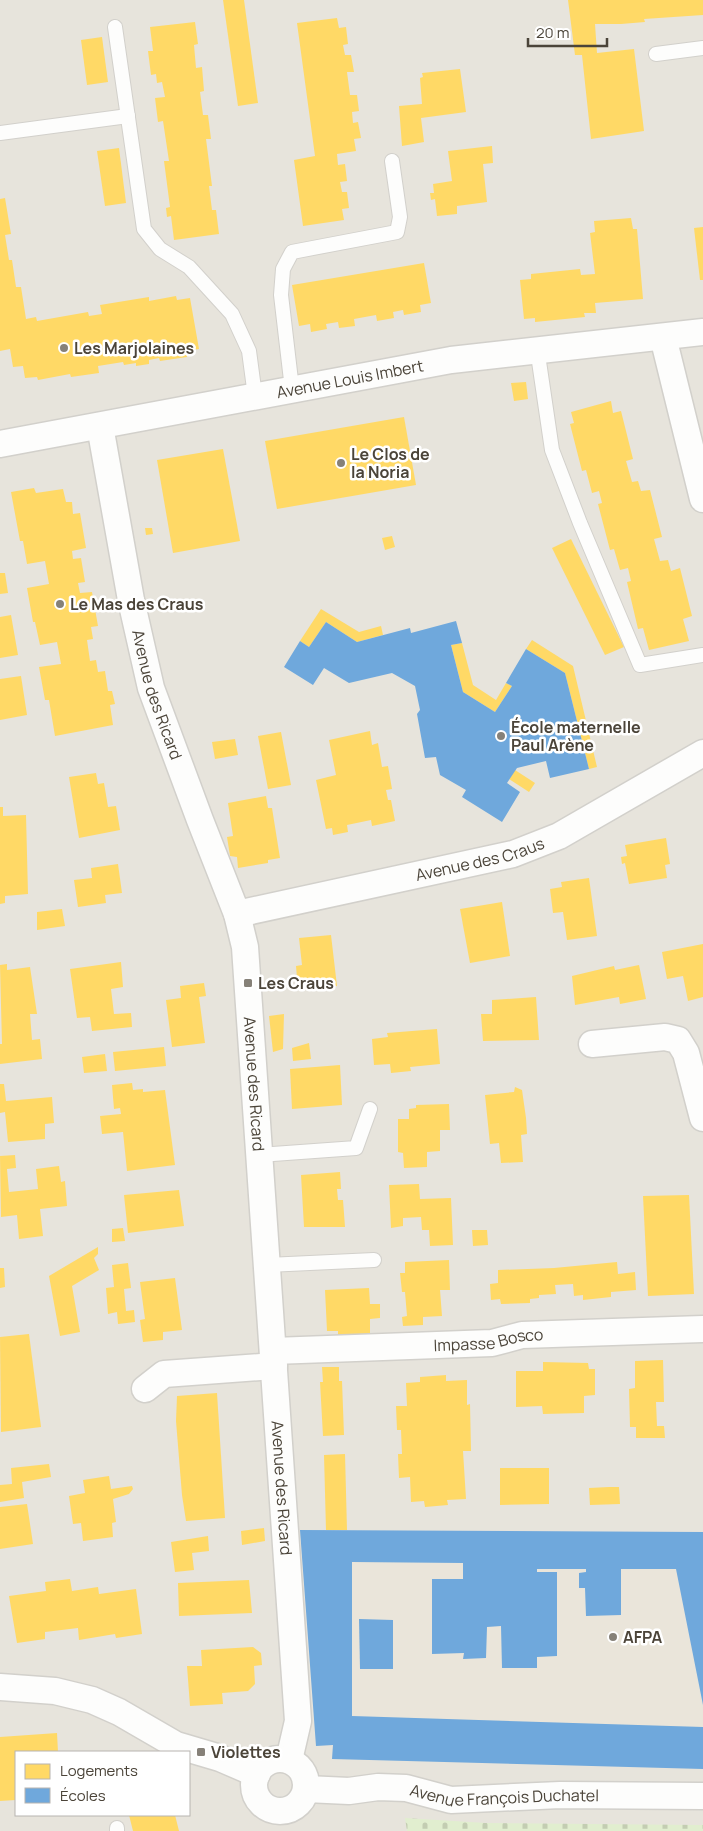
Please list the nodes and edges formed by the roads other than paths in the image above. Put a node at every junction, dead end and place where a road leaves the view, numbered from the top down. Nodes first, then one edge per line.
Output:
1 (116, 27) dead end
2 (703, 48) edge
3 (656, 54) dead end
4 (128, 116) junction
5 (0, 133) edge
6 (392, 161) dead end
7 (703, 332) edge
8 (664, 338) junction
9 (537, 348) junction
10 (292, 389) junction
11 (255, 396) junction
12 (100, 426) junction
13 (0, 444) edge
14 (703, 499) edge
15 (703, 655) edge
16 (703, 753) edge
17 (237, 914) junction
18 (592, 1044) dead end
19 (370, 1109) dead end
20 (703, 1118) edge
21 (259, 1155) junction
22 (374, 1260) dead end
23 (267, 1265) junction
24 (703, 1329) edge
25 (274, 1358) junction
26 (144, 1389) dead end
27 (0, 1687) edge
28 (289, 1760) junction
29 (257, 1774) junction
30 (306, 1789) junction
31 (703, 1796) edge
32 (274, 1821) edge

1 - 4 lane
2 - 3 lane
4 - 5 lane
4 - 11 lane
6 - 10 lane
7 - 8 street, Avenue Louis Imbert
8 - 9 street, Avenue Louis Imbert
8 - 14 street
9 - 10 street, Avenue Louis Imbert
9 - 15 lane
10 - 11 street, Avenue Louis Imbert
11 - 12 street, Avenue Louis Imbert
12 - 13 street, Avenue Louis Imbert
12 - 17 street, Avenue des Ricard
16 - 17 street, Avenue des Craus
17 - 21 street, Avenue des Ricard
18 - 20 street
19 - 21 lane
21 - 23 street, Avenue des Ricard
22 - 23 lane
23 - 25 street, Avenue des Ricard
24 - 25 street, Impasse Bosco
25 - 26 street, Impasse Bosco
25 - 28 street, Avenue des Ricard
27 - 29 street
28 - 29 street
28 - 30 street
29 - 32 street
30 - 31 street, Avenue François Duchatel
30 - 32 street

